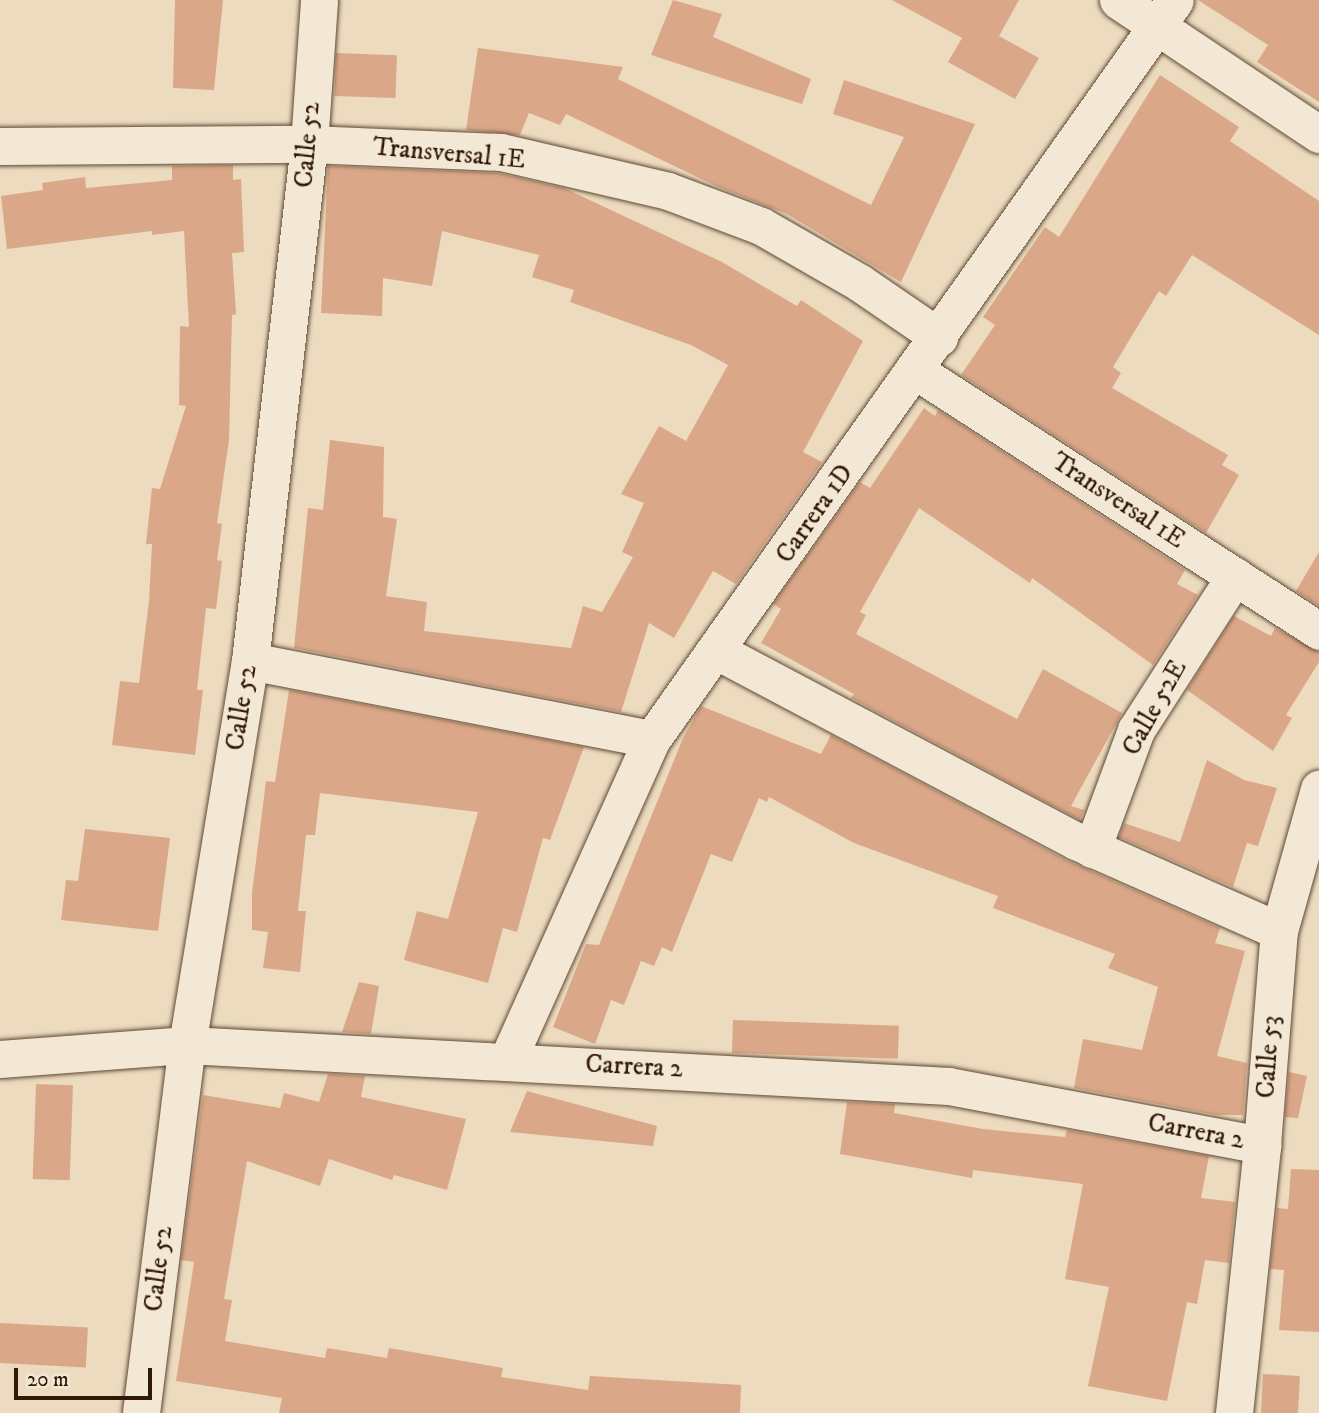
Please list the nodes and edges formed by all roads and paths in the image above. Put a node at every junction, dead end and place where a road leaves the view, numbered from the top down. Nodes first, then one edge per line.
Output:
1 (319, 0) edge
2 (1118, 0) edge
3 (1166, 11) edge
4 (1319, 134) edge
5 (309, 144) junction
6 (0, 146) edge
7 (939, 337) junction
8 (916, 371) junction
9 (1235, 576) junction
10 (1319, 631) edge
11 (717, 651) junction
12 (250, 661) junction
13 (652, 739) junction
14 (1319, 789) edge
15 (1092, 849) junction
16 (1279, 932) junction
17 (187, 1045) junction
18 (0, 1059) edge
19 (508, 1059) junction
20 (1262, 1144) junction
21 (141, 1413) edge
22 (1234, 1413) edge

1 - 5 street, Calle 52
2 - 3 street
3 - 4 street
3 - 7 street, Carrera 1D
5 - 6 street, Transversal 1E
5 - 7 street, Transversal 1E
5 - 12 street, Calle 52
7 - 8 street, Carrera 1D
8 - 9 street, Transversal 1E
8 - 11 street, Carrera 1D
9 - 10 street, Transversal 1E
9 - 15 street, Calle 52E
11 - 13 street, Carrera 1D
11 - 15 street
12 - 13 street
12 - 17 street, Calle 52
13 - 19 street, Carrera 1D
14 - 16 street, Calle 53
15 - 16 street
16 - 20 street, Calle 53
17 - 18 street, Carrera 2
17 - 19 street, Carrera 2
17 - 21 street, Calle 52
19 - 20 street, Carrera 2
20 - 22 street, Calle 53

